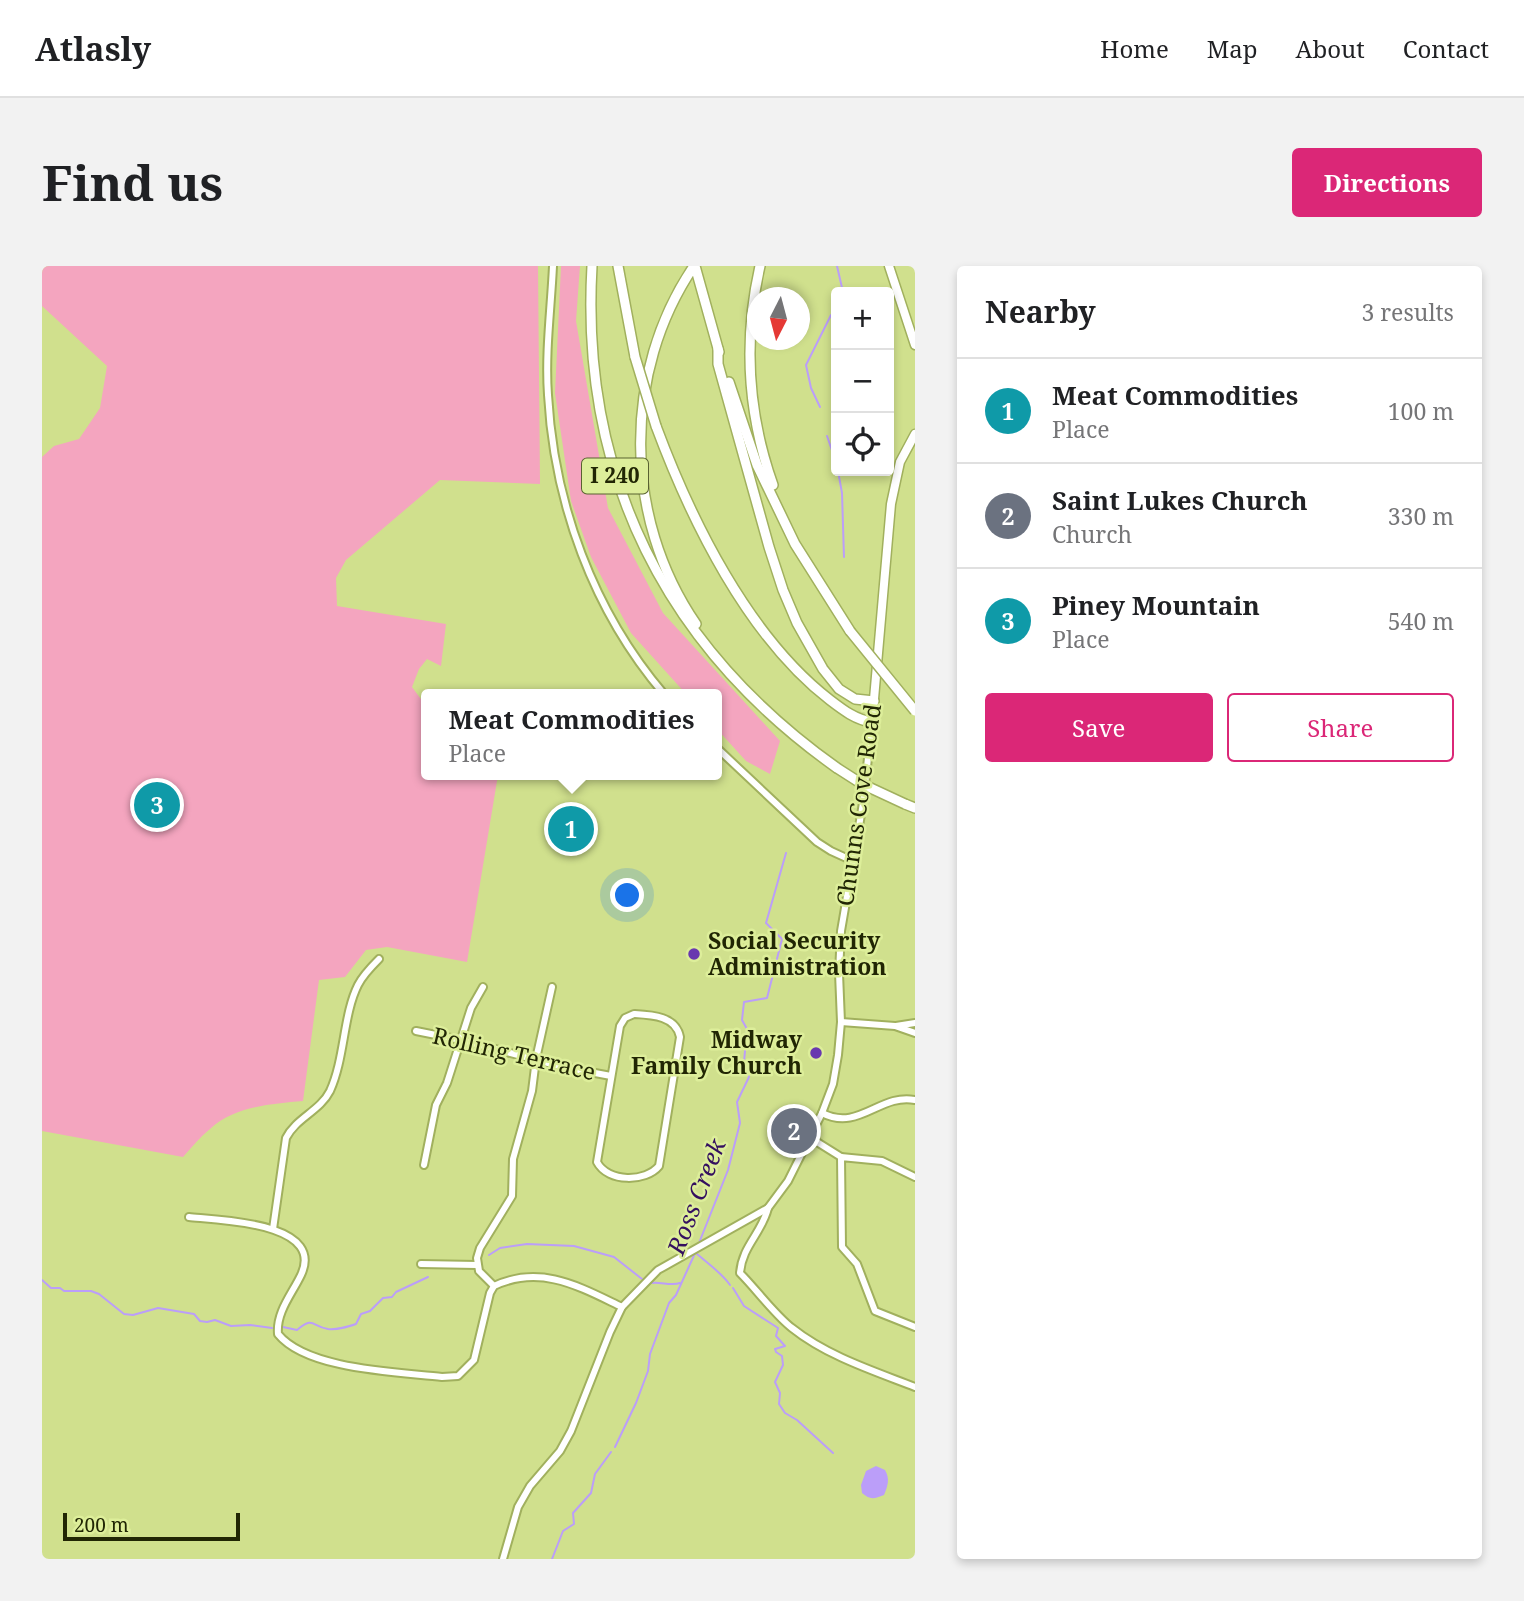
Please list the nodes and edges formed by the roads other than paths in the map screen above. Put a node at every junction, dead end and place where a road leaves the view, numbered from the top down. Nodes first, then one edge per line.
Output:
1 (553, 266) edge
2 (592, 266) edge
3 (618, 266) edge
4 (695, 266) edge
5 (760, 266) edge
6 (889, 266) edge
7 (915, 343) edge
8 (718, 349) junction
9 (915, 434) edge
10 (777, 503) junction
11 (719, 660) junction
12 (660, 689) edge
13 (874, 701) junction
14 (915, 711) edge
15 (872, 722) junction
16 (722, 753) edge
17 (915, 808) edge
18 (853, 861) junction
19 (379, 960) dead end
20 (482, 987) dead end
21 (552, 987) dead end
22 (841, 1022) junction
23 (915, 1023) edge
24 (895, 1026) junction
25 (416, 1031) dead end
26 (915, 1033) edge
27 (461, 1040) junction
28 (536, 1059) junction
29 (611, 1076) junction
30 (915, 1100) edge
31 (822, 1113) junction
32 (809, 1137) junction
33 (841, 1157) junction
34 (424, 1165) dead end
35 (915, 1177) edge
36 (768, 1208) junction
37 (189, 1217) dead end
38 (272, 1228) junction
39 (421, 1264) dead end
40 (477, 1265) junction
41 (494, 1286) junction
42 (622, 1307) junction
43 (915, 1328) edge
44 (915, 1387) edge
45 (503, 1559) edge

1 - 12 street
2 - 11 highway, I 240
3 - 15 highway, bridge
4 - 8 highway
4 - 11 highway
5 - 10 highway
6 - 7 main road
8 - 10 highway
8 - 13 highway
9 - 13 main road, Chunns Cove Road
10 - 14 highway, bridge
11 - 17 highway, I 240, bridge
13 - 15 main road, Chunns Cove Road
15 - 18 street, Chunns Cove Road
16 - 18 street
18 - 22 street, Chunns Cove Road
19 - 38 street
20 - 27 street
21 - 28 street
22 - 24 street
22 - 31 street, Chunns Cove Road
23 - 24 street
24 - 26 street
25 - 27 street, Rolling Terrace
27 - 28 street, Rolling Terrace
27 - 34 street
28 - 29 street, Rolling Terrace
28 - 40 street
29 - 29 street
30 - 31 street
31 - 32 street, Chunns Cove Road
32 - 33 street
32 - 36 street, Chunns Cove Road
33 - 35 street
33 - 43 street
36 - 42 street, Chunns Cove Road
36 - 44 street
37 - 38 street
38 - 41 street
39 - 40 street
40 - 41 street
41 - 42 street
42 - 45 street, Chunns Cove Road

